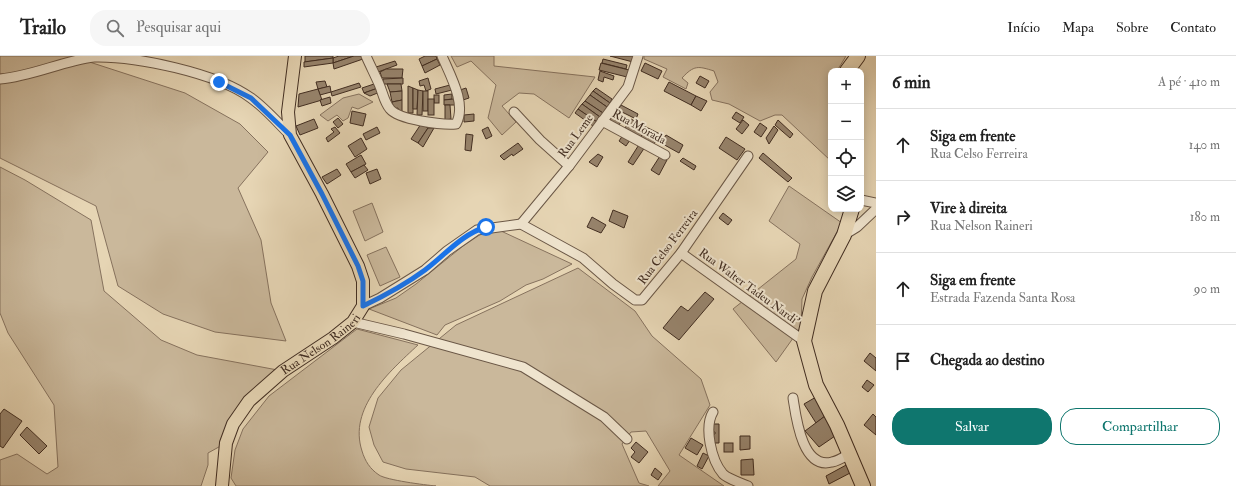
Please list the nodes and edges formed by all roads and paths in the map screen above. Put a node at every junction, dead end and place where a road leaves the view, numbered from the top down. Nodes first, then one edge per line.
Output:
1 (295, 56) edge
2 (366, 56) edge
3 (442, 56) edge
4 (638, 56) edge
5 (858, 56) edge
6 (849, 68) edge
7 (0, 79) edge
8 (514, 112) dead end
9 (602, 121) junction
10 (290, 135) junction
11 (665, 155) dead end
12 (748, 156) dead end
13 (569, 166) junction
14 (864, 201) edge
15 (876, 203) edge
16 (876, 209) edge
17 (851, 212) edge
18 (521, 224) junction
19 (844, 235) junction
20 (681, 253) junction
21 (363, 306) junction
22 (353, 322) junction
23 (804, 341) junction
24 (793, 398) dead end
25 (713, 412) dead end
26 (627, 439) dead end
27 (849, 454) junction
28 (723, 474) junction
29 (222, 486) edge
30 (730, 486) edge
31 (748, 486) edge
32 (863, 486) edge

1 - 10 main road, Rua Nelson Raineri
2 - 3 street
4 - 9 street, Rua Leme
5 - 6 highway
7 - 10 street
8 - 13 street
9 - 11 street, Rua Morada
9 - 13 street, Rua Leme
10 - 21 main road, Rua Nelson Raineri
12 - 20 street, Rua Celso Ferreira
13 - 18 street, Rua Leme
14 - 15 street
16 - 19 street
17 - 19 highway
18 - 20 street, Rua Celso Ferreira
18 - 21 street
19 - 23 highway
20 - 23 street, Rua Walter Tadeu Nardi'
21 - 22 main road, Rua Nelson Raineri
22 - 26 street
22 - 29 main road, Rua Nelson Raineri
23 - 27 highway
24 - 27 street
25 - 28 street
27 - 32 highway
28 - 30 street
28 - 31 street

